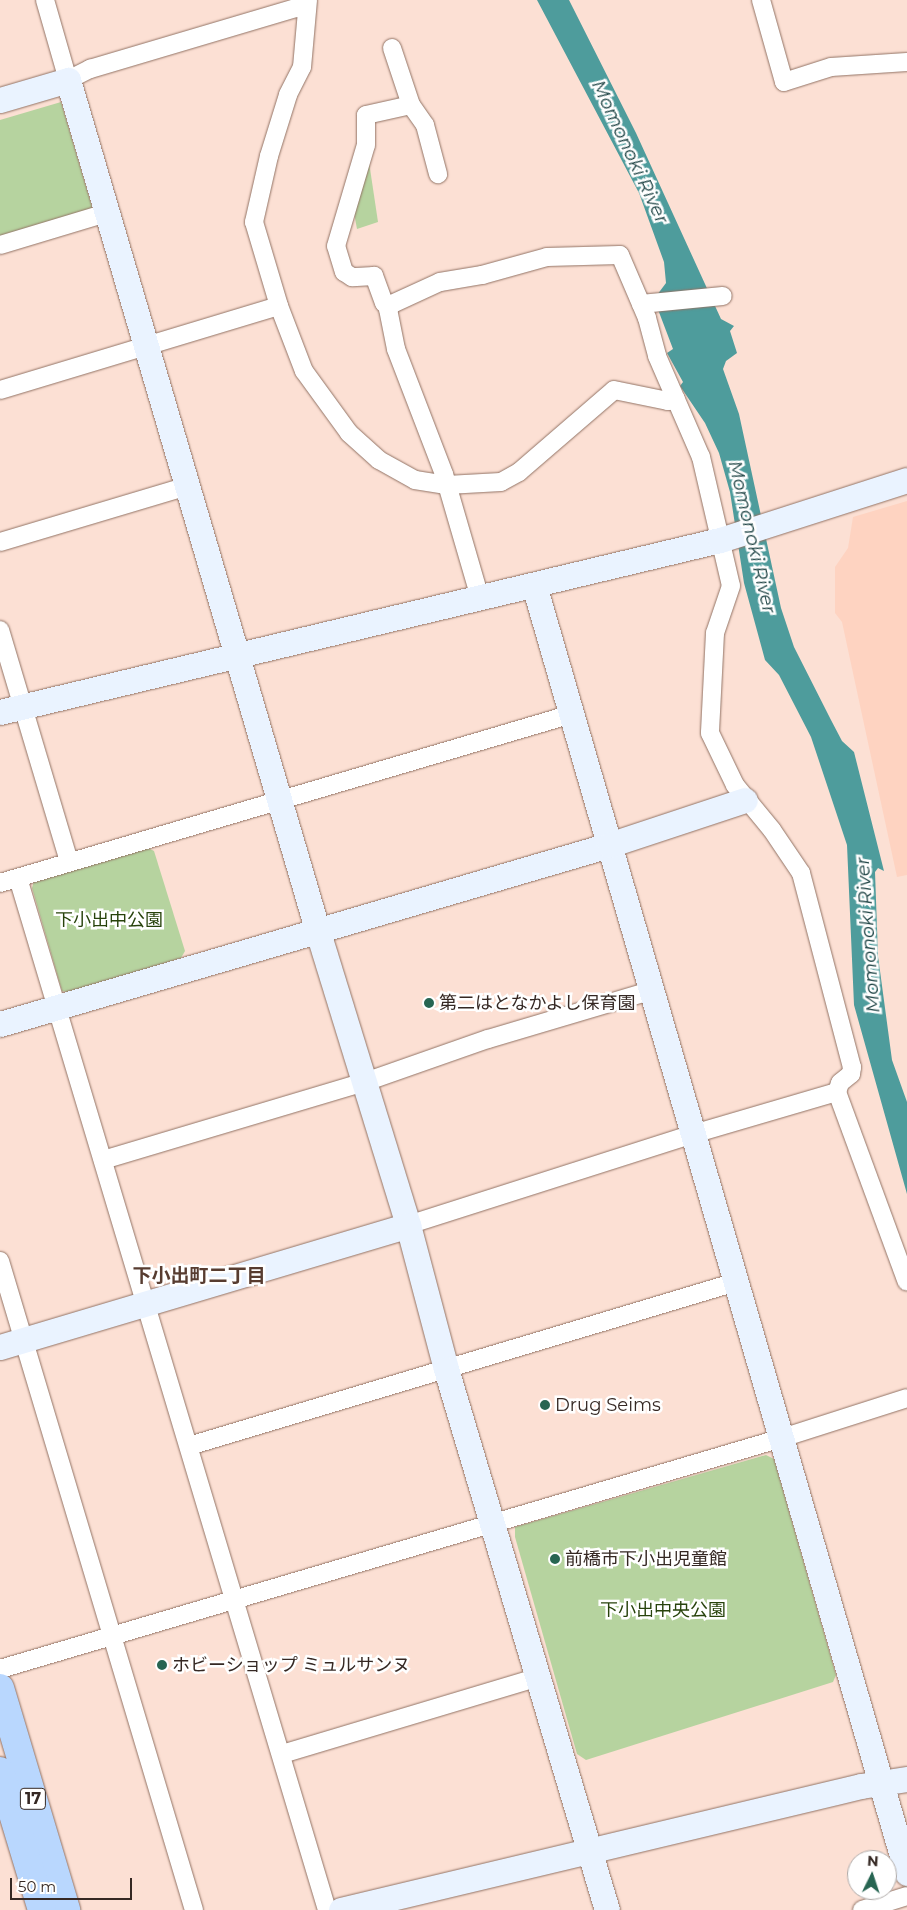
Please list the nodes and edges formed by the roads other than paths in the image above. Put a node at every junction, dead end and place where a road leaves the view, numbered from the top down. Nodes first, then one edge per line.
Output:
1 (45, 0) edge
2 (761, 0) edge
3 (308, 5) edge
4 (392, 48) dead end
5 (907, 62) edge
6 (68, 80) junction
7 (0, 100) edge
8 (411, 105) junction
9 (438, 174) dead end
10 (107, 213) junction
11 (0, 245) edge
12 (720, 298) dead end
13 (645, 303) junction
14 (390, 305) junction
15 (279, 306) junction
16 (147, 346) junction
17 (0, 390) edge
18 (676, 399) junction
19 (907, 480) edge
20 (447, 485) junction
21 (188, 486) junction
22 (724, 539) junction
23 (0, 542) edge
24 (534, 585) junction
25 (480, 598) junction
26 (0, 630) edge
27 (239, 655) junction
28 (11, 709) edge
29 (572, 714) junction
30 (280, 800) junction
31 (745, 800) junction
32 (609, 845) junction
33 (69, 862) junction
34 (18, 878) junction
35 (0, 883) edge
36 (318, 932) junction
37 (650, 991) junction
38 (57, 1006) junction
39 (0, 1024) edge
40 (365, 1082) junction
41 (837, 1092) junction
42 (693, 1134) junction
43 (103, 1160) junction
44 (408, 1225) junction
45 (0, 1260) edge
46 (736, 1282) junction
47 (907, 1282) edge
48 (146, 1304) junction
49 (24, 1340) junction
50 (0, 1347) edge
51 (446, 1369) junction
52 (907, 1398) edge
53 (782, 1438) junction
54 (189, 1446) junction
55 (493, 1521) junction
56 (234, 1599) junction
57 (111, 1637) junction
58 (0, 1669) edge
59 (536, 1678) junction
60 (0, 1688) edge
61 (282, 1754) junction
62 (0, 1771) edge
63 (907, 1779) edge
64 (882, 1782) junction
65 (589, 1850) junction
66 (907, 1873) edge
67 (907, 1896) edge
68 (42, 1910) edge
69 (66, 1910) edge
70 (194, 1910) edge
71 (327, 1910) edge
72 (341, 1910) edge
73 (607, 1910) edge
74 (862, 1910) edge

1 - 6 street
2 - 5 street
3 - 6 street
3 - 15 street
4 - 8 street
6 - 7 street
6 - 10 street
8 - 9 street
8 - 14 street
10 - 11 street
10 - 16 street
12 - 13 street
13 - 14 street
13 - 18 street
14 - 20 street
15 - 16 street
15 - 20 street
16 - 17 street
16 - 21 street
18 - 20 street
18 - 22 street
19 - 22 street
20 - 25 street
21 - 23 street
21 - 27 street
22 - 24 street
22 - 31 street
24 - 25 street
24 - 29 street
25 - 27 street
26 - 28 street
27 - 28 street
27 - 30 street
28 - 33 street
29 - 30 street
29 - 32 street
30 - 33 street
30 - 36 street
31 - 32 street
31 - 41 street
32 - 36 street
32 - 37 street
33 - 34 street
34 - 35 street
34 - 38 street
36 - 38 street
36 - 40 street
37 - 40 street
37 - 42 street
38 - 39 street
38 - 43 street
40 - 43 street
40 - 44 street
41 - 42 street
41 - 47 street
42 - 44 street
42 - 46 street
43 - 48 street
44 - 48 street
44 - 51 street
45 - 49 street
46 - 51 street
46 - 53 street
48 - 49 street
48 - 54 street
49 - 50 street
49 - 57 street
51 - 54 street
51 - 55 street
52 - 53 street
53 - 55 street
53 - 64 street
54 - 56 street
55 - 56 street
55 - 59 street
56 - 57 street
56 - 61 street
57 - 58 street
57 - 70 street
59 - 61 street
59 - 65 street
60 - 69 highway, 17
61 - 71 street
62 - 68 highway, 17
63 - 64 street
64 - 65 street
64 - 66 street
65 - 72 street
65 - 73 street
67 - 74 street

